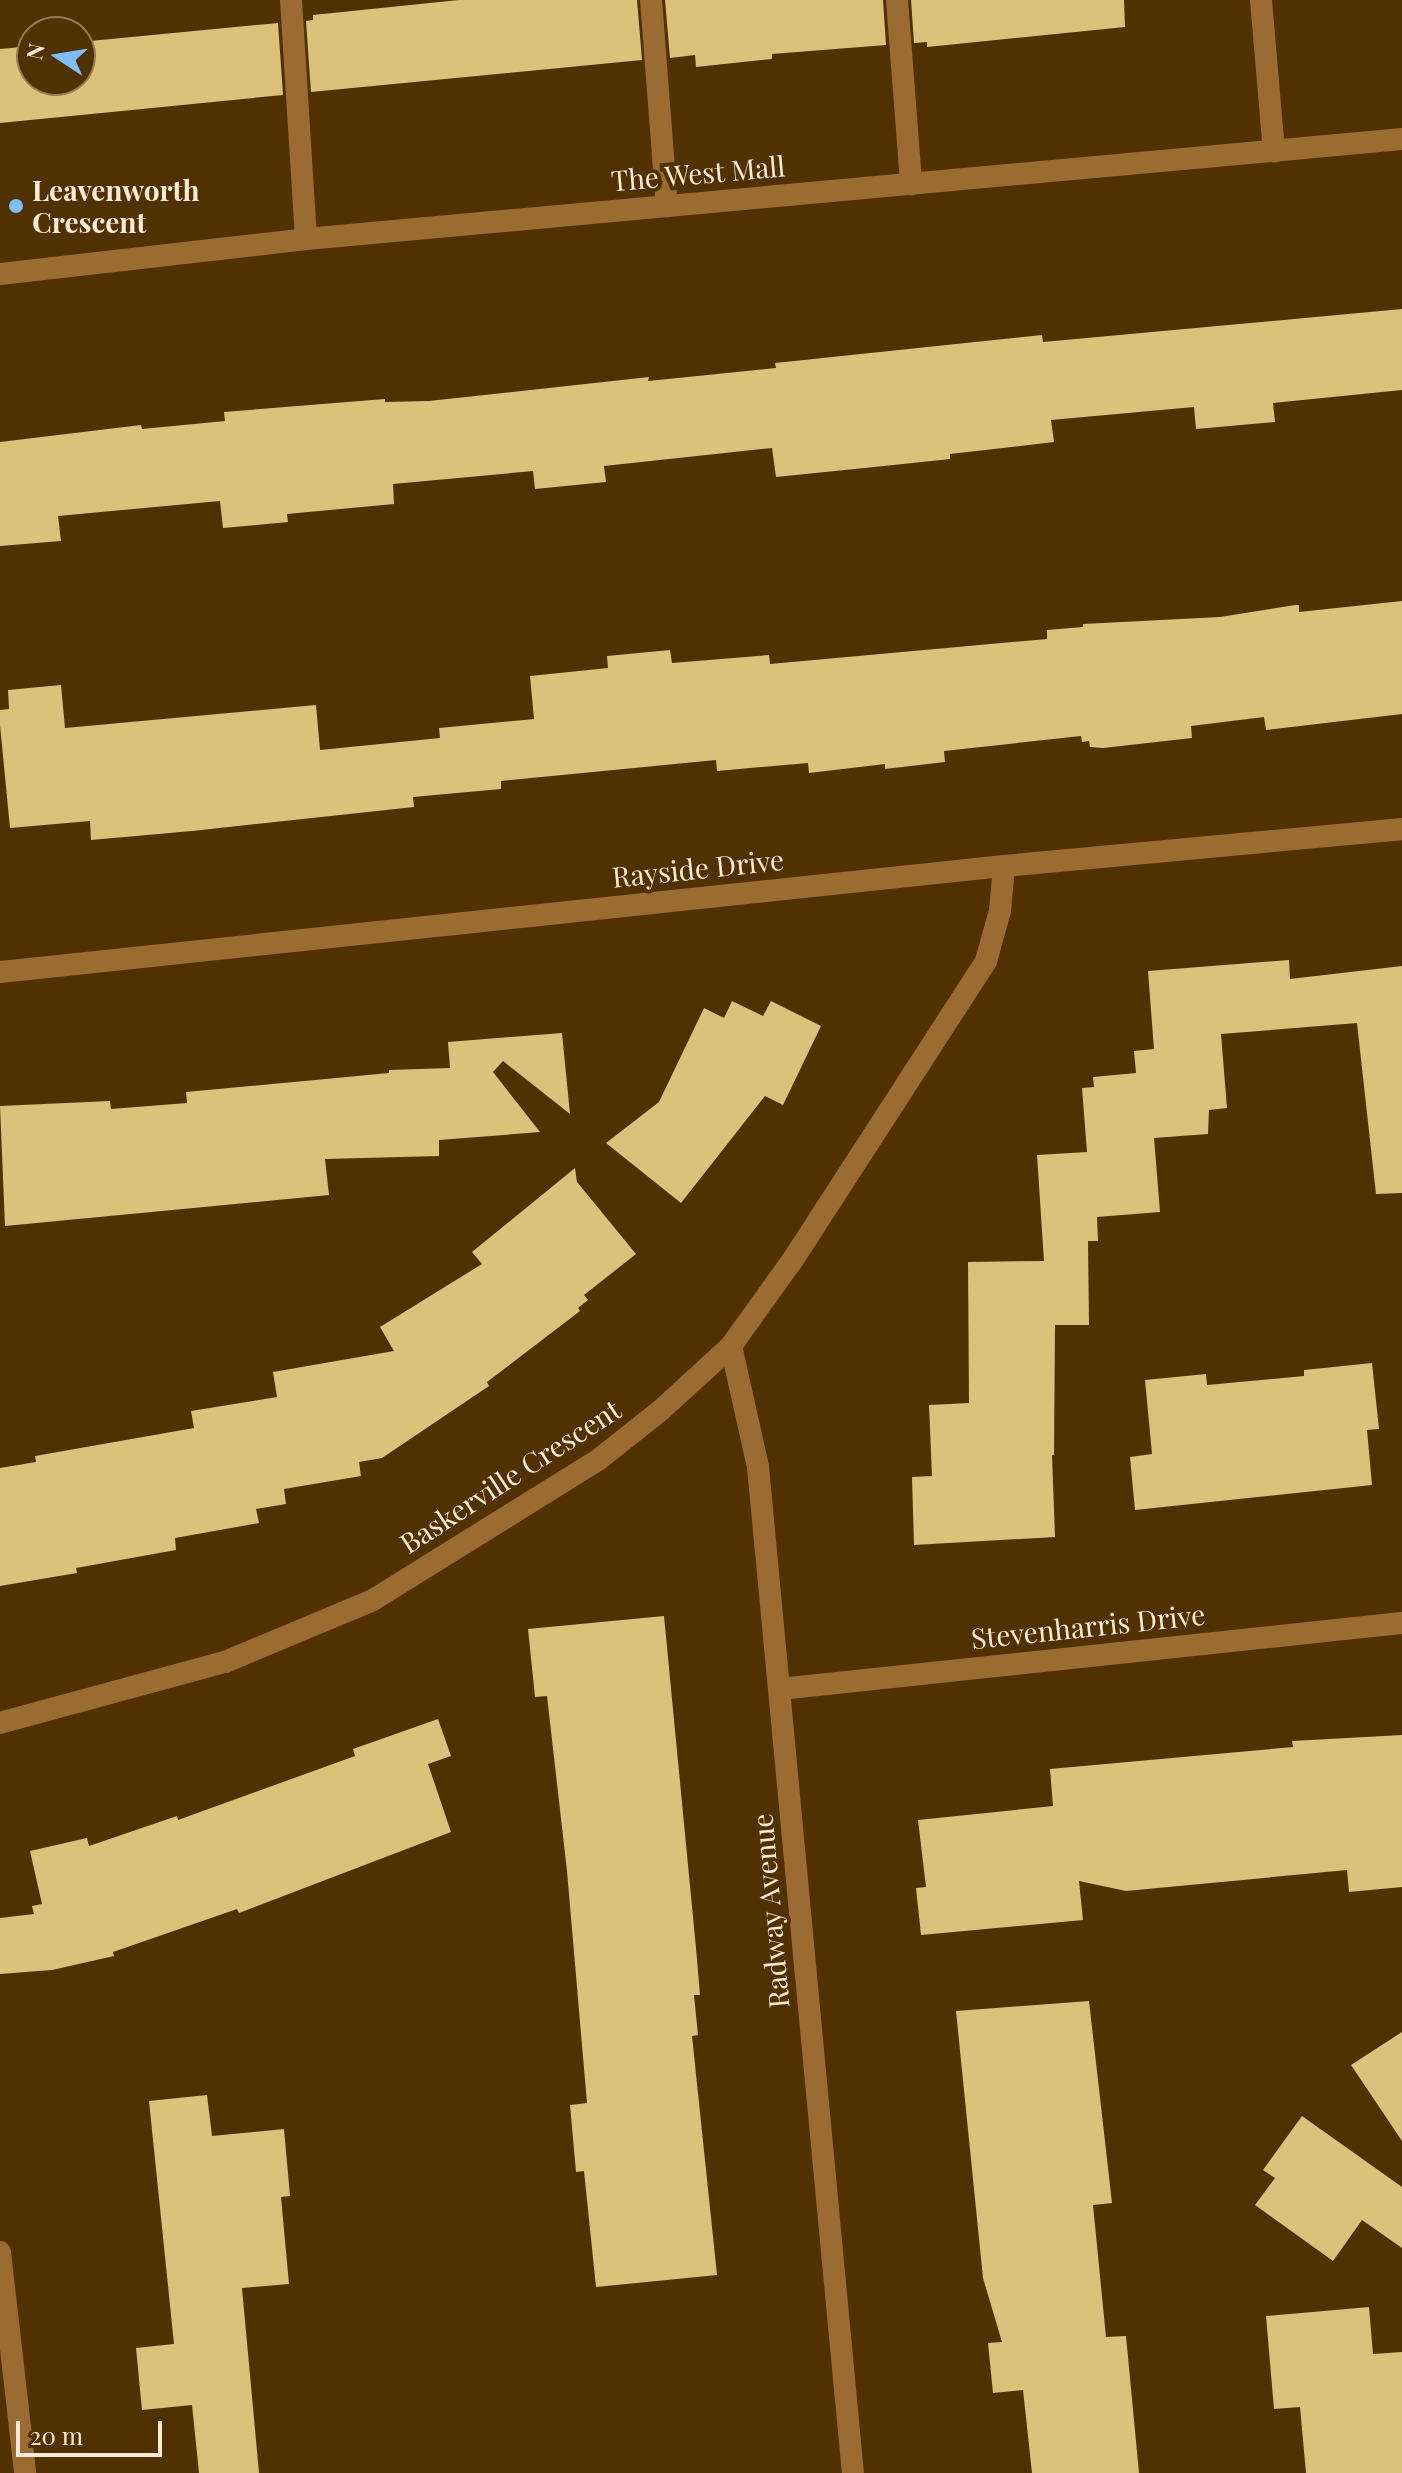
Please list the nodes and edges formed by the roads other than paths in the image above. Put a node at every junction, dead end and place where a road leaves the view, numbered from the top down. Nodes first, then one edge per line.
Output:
1 (291, 0) edge
2 (651, 0) edge
3 (897, 0) edge
4 (1261, 0) edge
5 (1402, 139) edge
6 (1274, 151) junction
7 (911, 184) junction
8 (667, 206) junction
9 (306, 239) junction
10 (0, 274) edge
11 (1402, 829) edge
12 (1004, 866) junction
13 (0, 972) edge
14 (731, 1346) junction
15 (1402, 1623) edge
16 (780, 1689) junction
17 (0, 1723) edge
18 (0, 2252) edge
19 (25, 2473) edge
20 (853, 2473) edge

1 - 9 street
2 - 8 street
3 - 7 street
4 - 6 street
5 - 6 street, The West Mall
6 - 7 street, The West Mall
7 - 8 street, The West Mall
8 - 9 street, The West Mall
9 - 10 street, The West Mall
11 - 12 street, Rayside Drive
12 - 13 street, Rayside Drive
12 - 14 street, Baskerville Crescent
14 - 16 street, Radway Avenue
14 - 17 street, Baskerville Crescent
15 - 16 street, Stevenharris Drive
16 - 20 street, Radway Avenue
18 - 19 street

